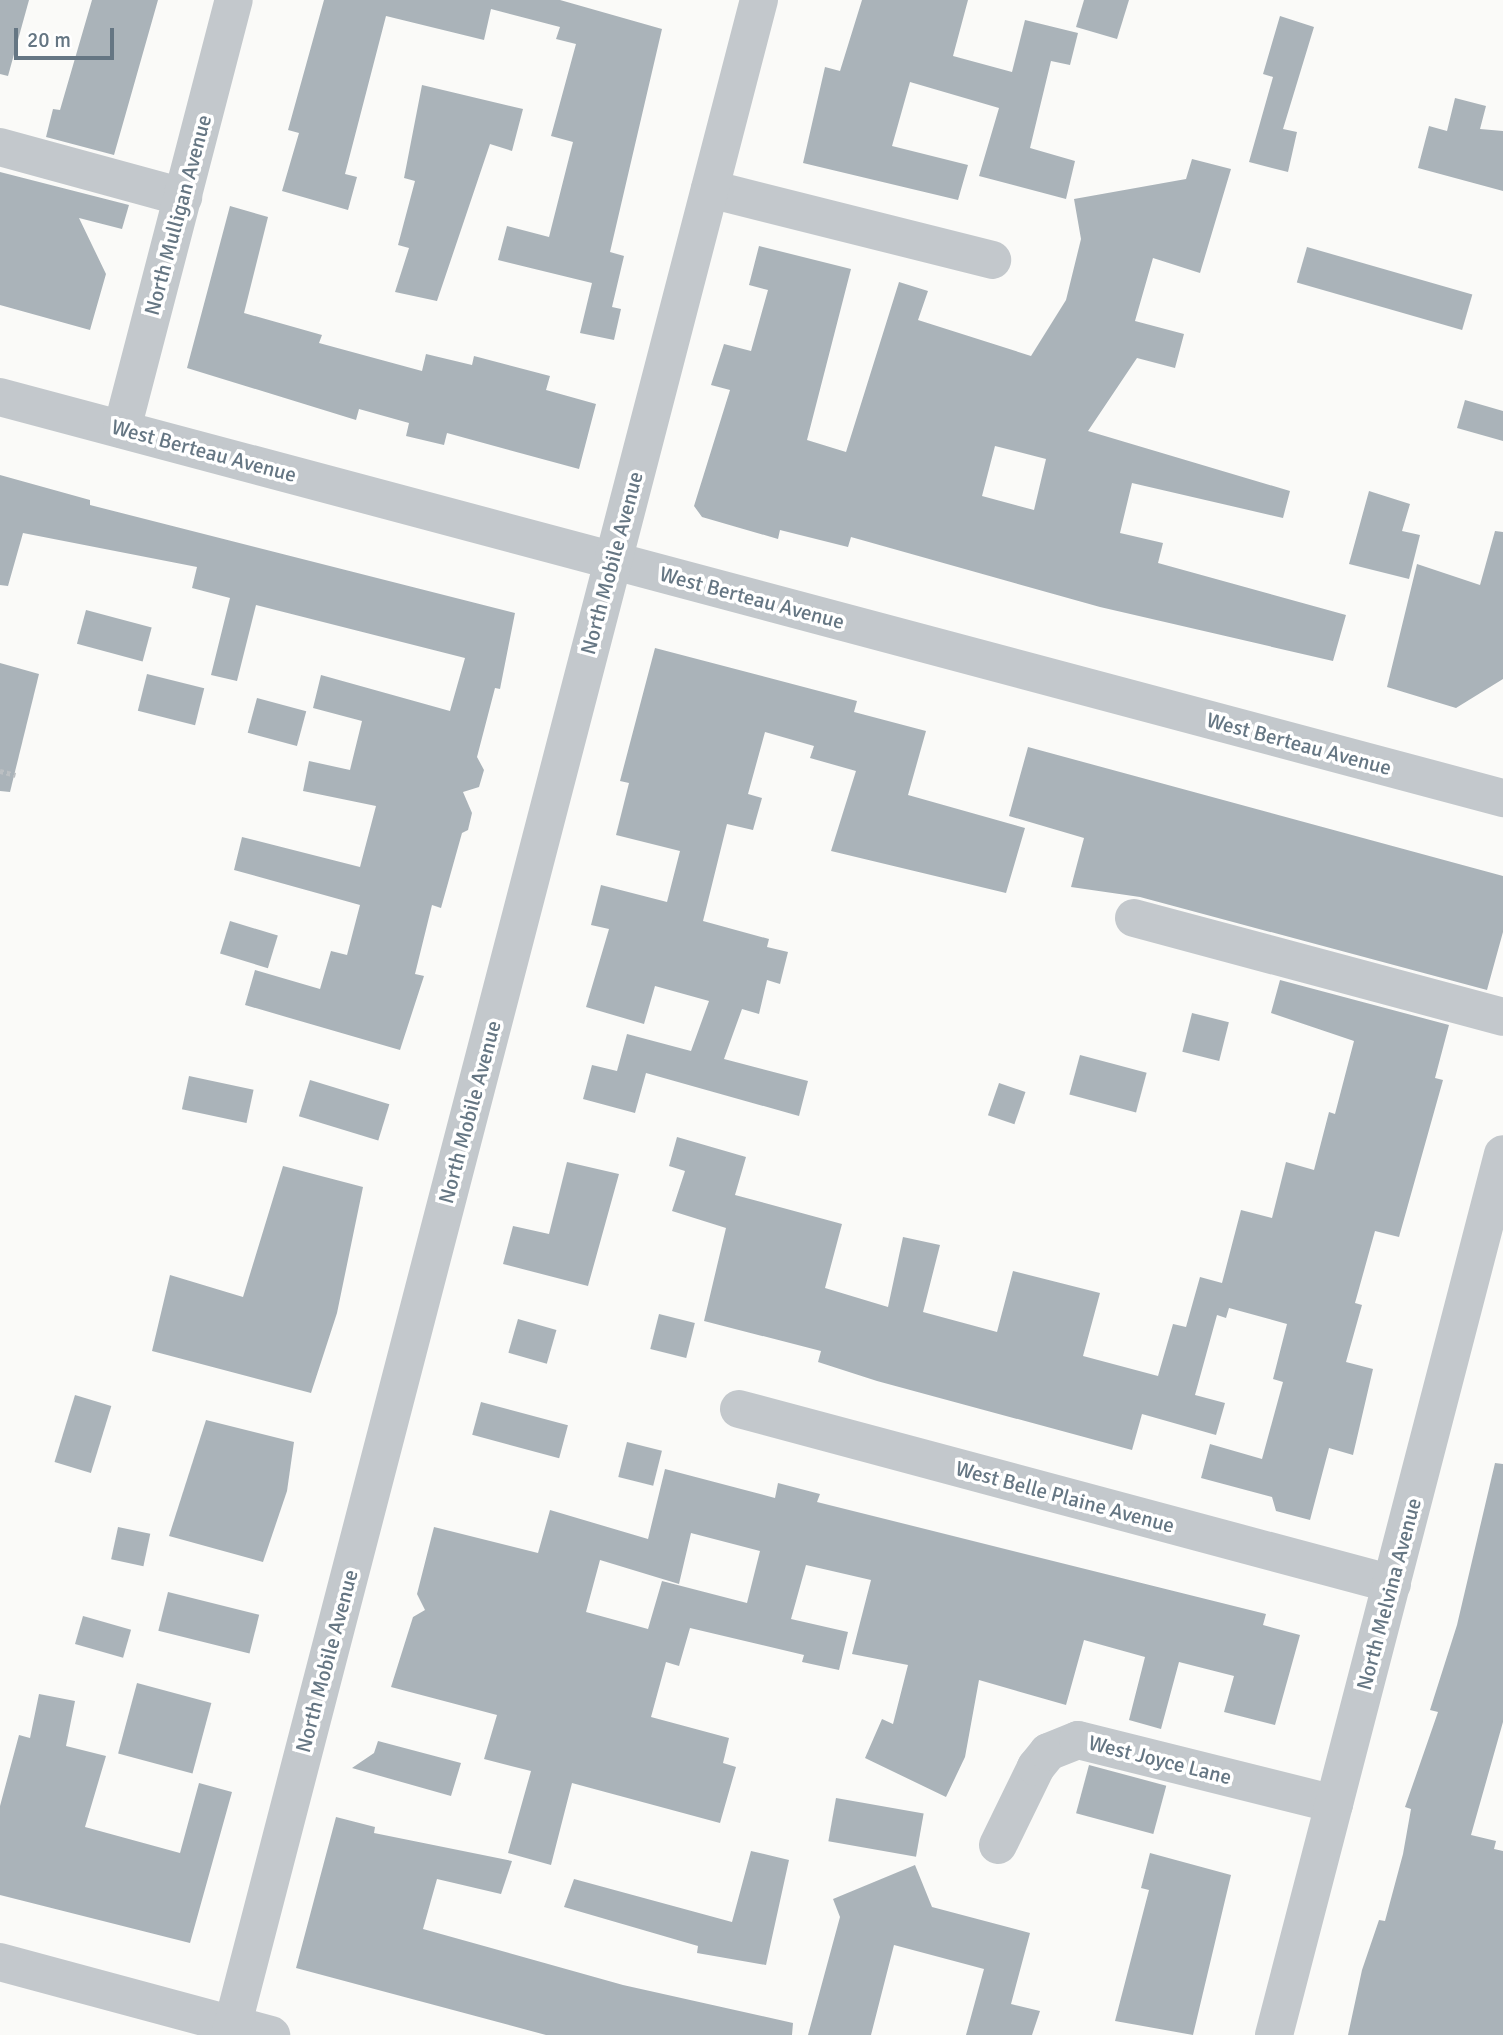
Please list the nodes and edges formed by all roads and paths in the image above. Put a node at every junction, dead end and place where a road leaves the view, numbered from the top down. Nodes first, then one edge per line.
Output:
1 (234, 0) edge
2 (759, 0) edge
3 (0, 147) edge
4 (710, 189) junction
5 (183, 197) junction
6 (992, 260) dead end
7 (0, 397) edge
8 (122, 429) junction
9 (613, 560) junction
10 (0, 771) edge
11 (16, 775) dead end
12 (1503, 799) edge
13 (1133, 918) dead end
14 (1503, 1017) edge
15 (1503, 1154) edge
16 (739, 1409) dead end
17 (1392, 1584) junction
18 (1334, 1804) junction
19 (998, 1845) dead end
20 (0, 1962) edge
21 (231, 2030) edge
22 (271, 2035) edge
23 (1274, 2035) edge

1 - 5 street, North Mulligan Avenue
2 - 4 street, North Mobile Avenue
3 - 5 street
4 - 6 street
4 - 9 street, North Mobile Avenue
5 - 8 street, North Mulligan Avenue
7 - 8 street, West Berteau Avenue
8 - 9 street, West Berteau Avenue
9 - 12 street, West Berteau Avenue
9 - 21 street, North Mobile Avenue
10 - 11 path
13 - 14 street
15 - 17 street, North Melvina Avenue
16 - 17 street, West Belle Plaine Avenue
17 - 18 street, North Melvina Avenue
18 - 19 street, West Joyce Lane
18 - 23 street, North Melvina Avenue
20 - 21 street
21 - 22 street

